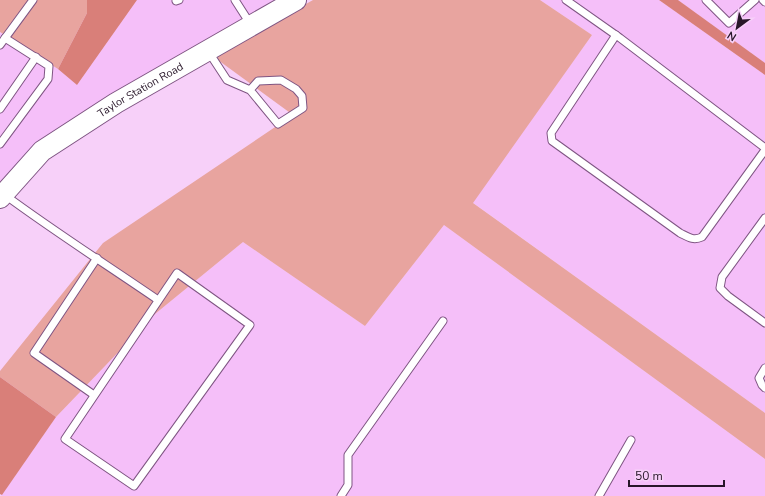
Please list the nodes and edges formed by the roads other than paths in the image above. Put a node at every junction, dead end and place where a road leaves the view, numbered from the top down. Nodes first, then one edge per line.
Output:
1 (33, 0) edge
2 (235, 0) edge
3 (296, 0) edge
4 (566, 0) edge
5 (706, 0) edge
6 (755, 0) edge
7 (763, 0) edge
8 (765, 2) edge
9 (251, 26) junction
10 (616, 36) junction
11 (5, 38) junction
12 (0, 45) edge
13 (208, 50) junction
14 (36, 57) junction
15 (250, 90) junction
16 (0, 109) edge
17 (0, 144) edge
18 (765, 149) edge
19 (1, 194) edge
20 (765, 218) edge
21 (97, 258) junction
22 (158, 300) junction
23 (443, 321) dead end
24 (765, 323) edge
25 (765, 368) edge
26 (765, 388) edge
27 (94, 395) junction
28 (631, 440) dead end
29 (341, 496) edge
30 (599, 496) edge

1 - 11 lane
2 - 9 lane
3 - 9 main road, Taylor Station Road
4 - 10 lane
5 - 6 lane
7 - 8 lane
9 - 13 main road, Taylor Station Road
10 - 18 lane
10 - 18 lane
11 - 12 lane
11 - 14 lane
13 - 15 lane
13 - 19 main road, Taylor Station Road
14 - 16 lane
14 - 17 lane
15 - 15 lane
19 - 21 lane
20 - 24 lane
21 - 22 lane
21 - 27 lane
22 - 27 lane
22 - 27 lane
23 - 29 lane
25 - 26 lane
28 - 30 lane

